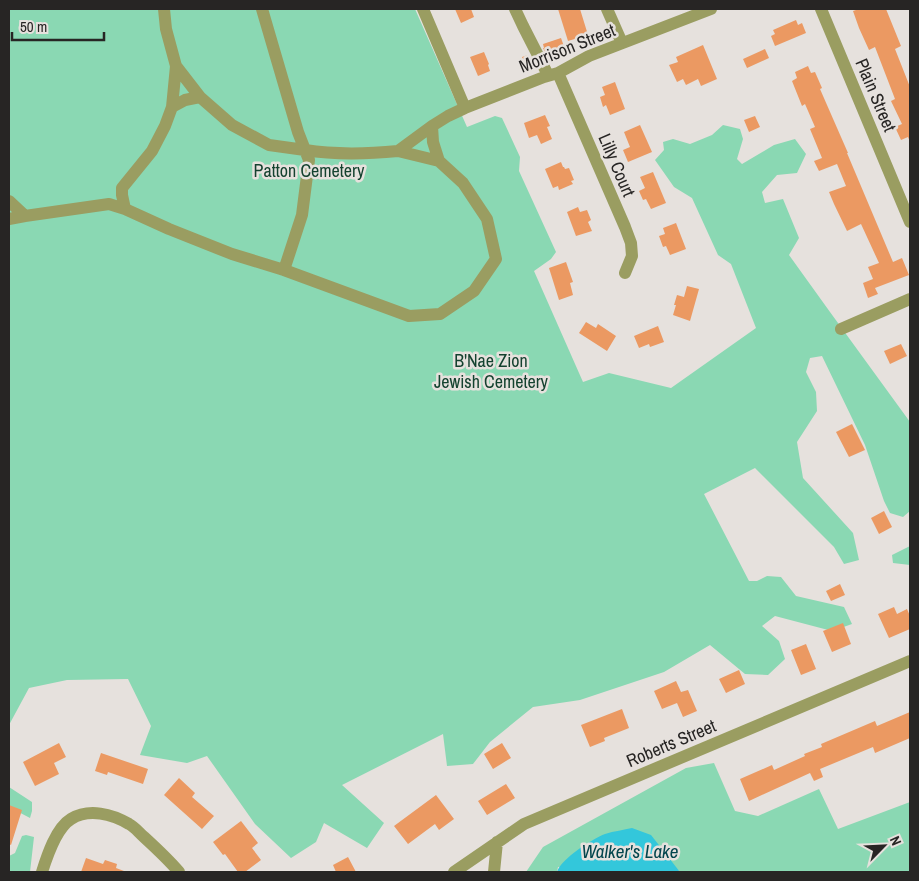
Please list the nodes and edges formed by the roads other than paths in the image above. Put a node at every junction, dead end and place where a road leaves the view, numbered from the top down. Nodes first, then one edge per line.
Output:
1 (164, 9) edge
2 (262, 9) edge
3 (423, 9) edge
4 (515, 9) edge
5 (607, 9) edge
6 (711, 9) edge
7 (821, 9) edge
8 (622, 43) junction
9 (176, 66) junction
10 (553, 74) junction
11 (200, 97) junction
12 (172, 107) junction
13 (465, 108) junction
14 (432, 126) junction
15 (305, 150) junction
16 (398, 151) junction
17 (439, 161) junction
18 (122, 188) junction
19 (9, 200) edge
20 (95, 206) junction
21 (125, 208) junction
22 (25, 216) junction
23 (9, 220) edge
24 (910, 222) edge
25 (284, 270) junction
26 (625, 273) dead end
27 (910, 299) edge
28 (840, 328) dead end
29 (910, 661) edge
30 (497, 842) junction
31 (42, 872) edge
32 (179, 872) edge
33 (454, 872) edge
34 (494, 872) edge

1 - 9 street
2 - 15 street
3 - 13 street
4 - 10 street, Lilly Court
5 - 8 street
6 - 8 street, Morrison Street
7 - 24 street, Plain Street
8 - 10 street, Morrison Street
9 - 11 street
9 - 12 street
10 - 13 street, Morrison Street
10 - 26 street, Lilly Court
11 - 12 street
11 - 15 street
12 - 18 street
13 - 14 street, Morrison Street
14 - 16 street, Morrison Street
14 - 17 street
15 - 16 street
15 - 25 street
16 - 17 street
17 - 25 street
18 - 20 street
18 - 21 street
19 - 22 street
20 - 21 street
20 - 22 street
21 - 25 street
22 - 23 street
27 - 28 street
29 - 30 street, Roberts Street
30 - 33 street, Roberts Street
30 - 34 street
31 - 32 street

